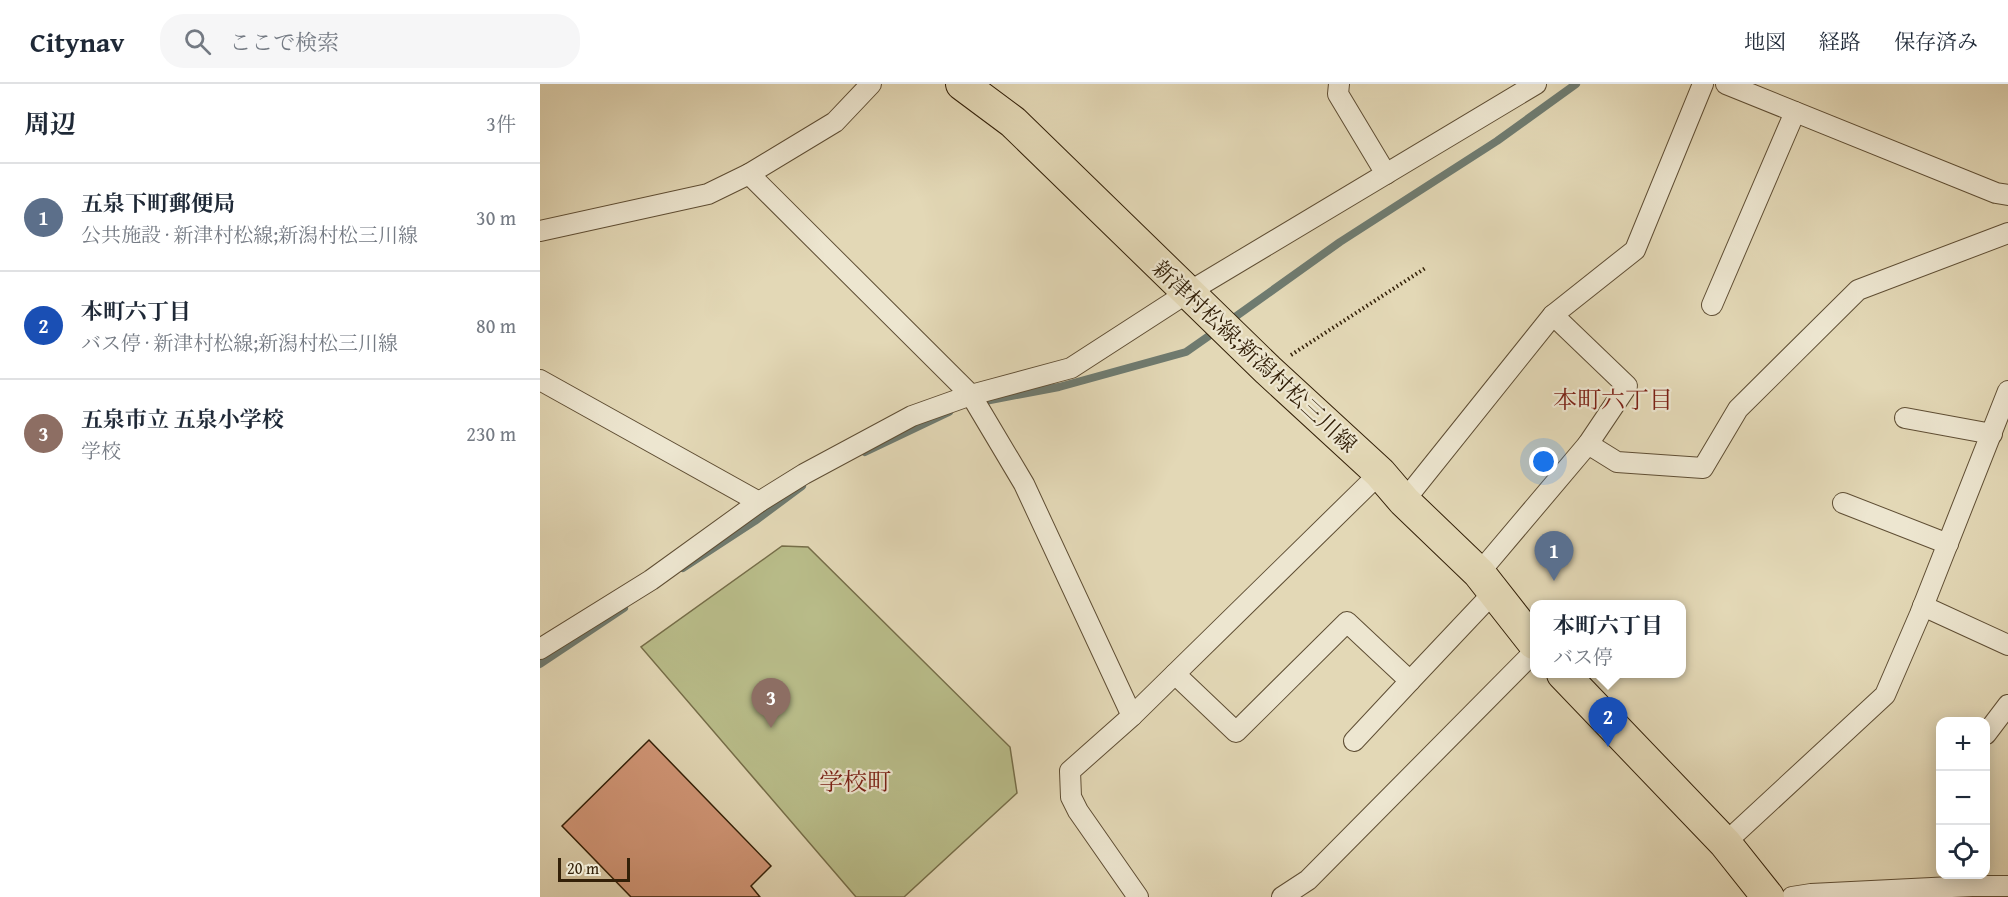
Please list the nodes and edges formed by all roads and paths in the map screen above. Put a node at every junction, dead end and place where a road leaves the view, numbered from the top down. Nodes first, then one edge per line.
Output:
1 (871, 84) edge
2 (962, 84) edge
3 (1339, 84) edge
4 (1536, 84) edge
5 (1703, 84) edge
6 (1726, 84) edge
7 (1795, 112) junction
8 (749, 174) junction
9 (1386, 174) junction
10 (2008, 195) edge
11 (540, 231) edge
12 (2008, 233) edge
13 (1427, 267) dead end
14 (1187, 293) junction
15 (1712, 305) dead end
16 (1554, 315) junction
17 (1268, 370) junction
18 (540, 380) edge
19 (2008, 391) edge
20 (971, 394) junction
21 (1905, 418) dead end
22 (1992, 434) junction
23 (1588, 444) junction
24 (1380, 473) junction
25 (1404, 501) junction
26 (759, 502) junction
27 (1843, 503) dead end
28 (1948, 544) junction
29 (1486, 583) junction
30 (1923, 606) junction
31 (1530, 638) edge
32 (2008, 645) edge
33 (540, 649) edge
34 (1530, 656) edge
35 (1175, 674) junction
36 (1567, 678) edge
37 (1410, 681) junction
38 (2008, 705) edge
39 (1132, 716) junction
40 (1990, 729) edge
41 (1354, 741) dead end
42 (1725, 843) junction
43 (2008, 886) edge
44 (1138, 897) edge
45 (1282, 897) edge
46 (1768, 897) edge
47 (1792, 897) edge

1 - 8 street
2 - 14 main road, 新津村松線;新潟村松三川線
3 - 9 street
4 - 9 street
5 - 16 street
6 - 7 street
7 - 10 street
7 - 15 street
8 - 11 street
8 - 20 street
9 - 14 street
12 - 23 street
13 - 17 path
14 - 17 main road, 新津村松線;新潟村松三川線
14 - 20 street
16 - 23 street
16 - 25 street
17 - 24 main road, 新津村松線;新潟村松三川線
18 - 26 street
19 - 22 street
20 - 26 street
20 - 39 street
21 - 22 street
22 - 28 street
23 - 29 street
24 - 25 main road, 新津村松線;新潟村松三川線
24 - 35 street
25 - 29 main road, 新津村松線;新潟村松三川線
26 - 33 street
27 - 28 street
28 - 30 street
29 - 31 main road, 新津村松線;新潟村松三川線
29 - 37 street
30 - 32 street
30 - 42 street
34 - 45 street
35 - 37 street
35 - 39 street
36 - 42 main road
37 - 41 street
38 - 40 street
39 - 44 street
42 - 46 main road
43 - 47 street

